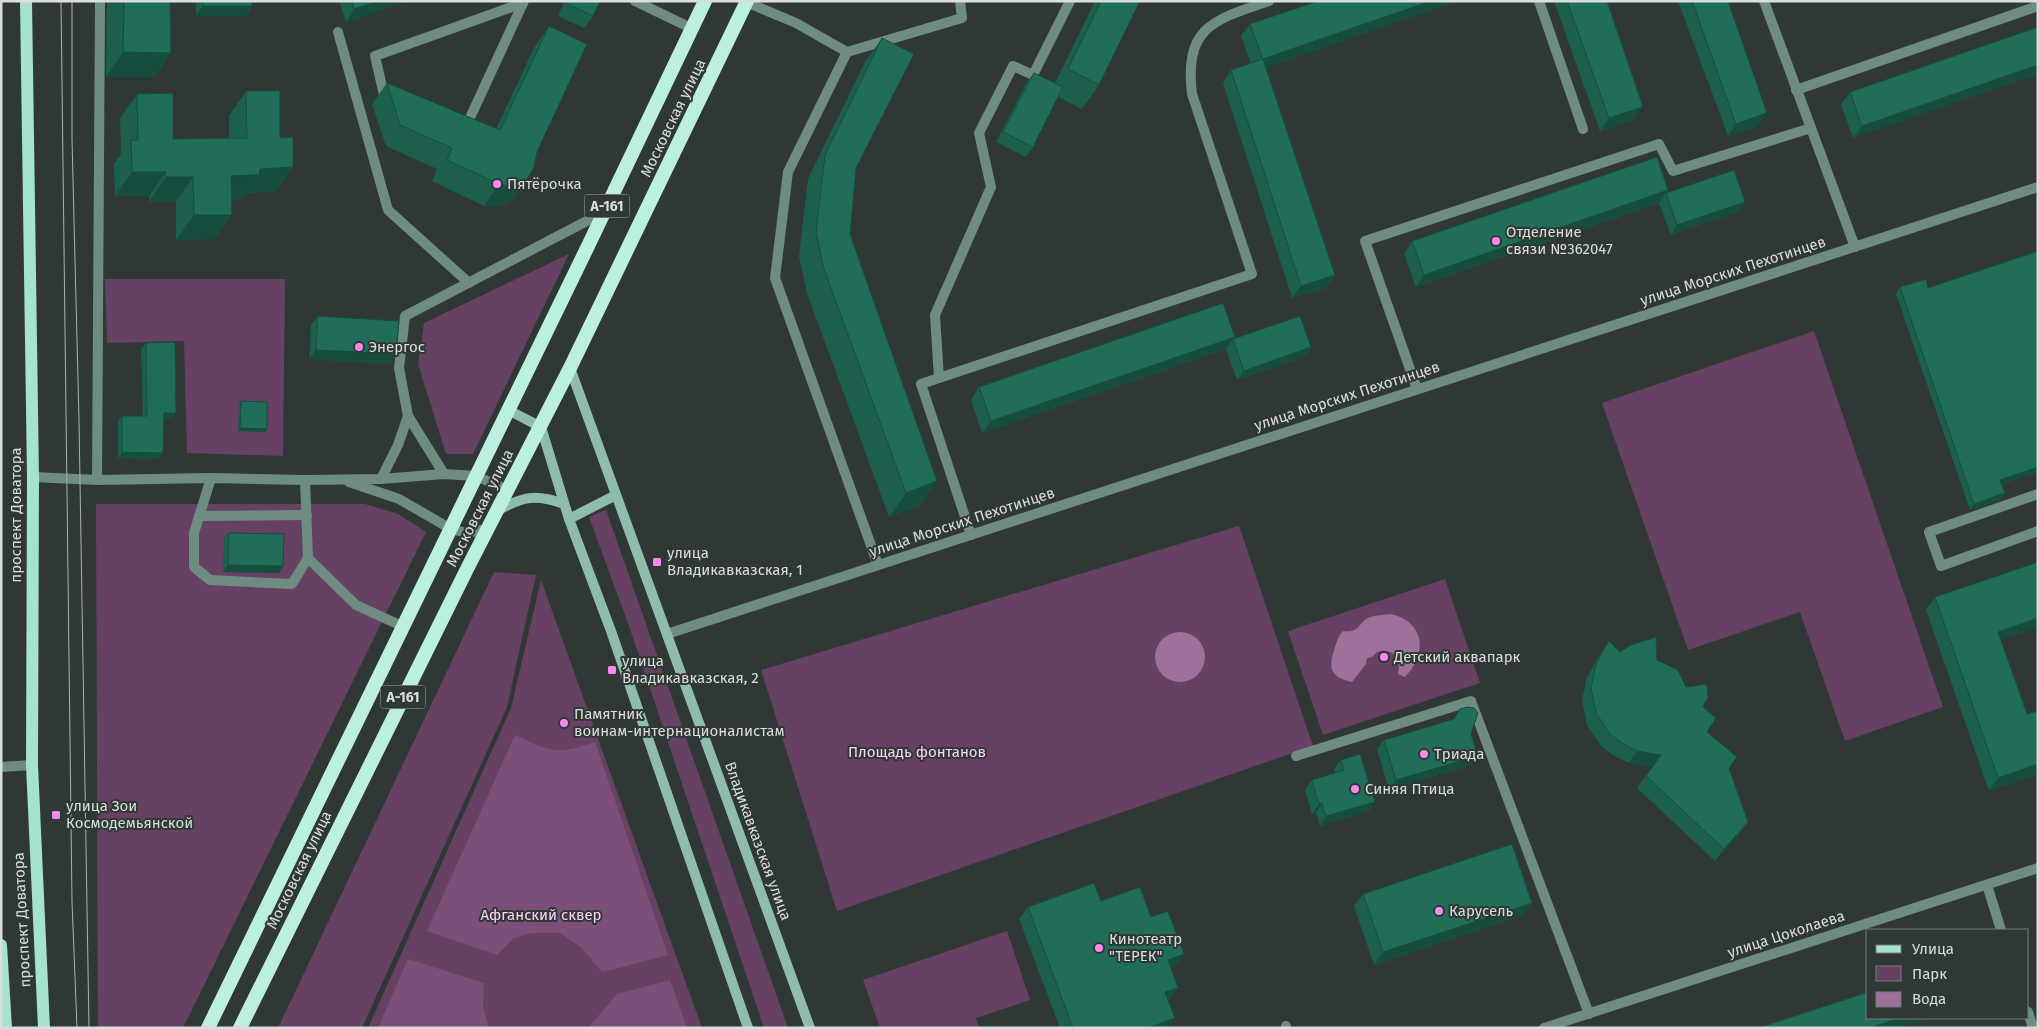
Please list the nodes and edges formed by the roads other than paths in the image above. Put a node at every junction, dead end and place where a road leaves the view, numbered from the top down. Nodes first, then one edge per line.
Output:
1 (26, 1) edge
2 (100, 1) edge
3 (635, 1) edge
4 (704, 1) edge
5 (960, 1) edge
6 (1070, 1) edge
7 (1269, 1) edge
8 (1539, 1) edge
9 (1764, 1) edge
10 (523, 2) edge
11 (746, 2) edge
12 (2038, 6) edge
13 (691, 28) junction
14 (338, 32) dead end
15 (847, 52) junction
16 (1796, 90) junction
17 (401, 103) edge
18 (451, 125) edge
19 (1811, 128) junction
20 (1583, 129) dead end
21 (2038, 187) edge
22 (604, 212) junction
23 (1855, 247) junction
24 (469, 283) junction
25 (570, 368) junction
26 (939, 378) junction
27 (1417, 389) junction
28 (508, 410) junction
29 (408, 416) junction
30 (541, 427) junction
31 (444, 474) junction
32 (476, 476) junction
33 (33, 477) junction
34 (211, 478) junction
35 (341, 479) junction
36 (380, 479) junction
37 (97, 480) junction
38 (305, 480) junction
39 (508, 490) junction
40 (616, 494) junction
41 (2038, 494) edge
42 (564, 504) junction
43 (496, 511) junction
44 (199, 516) junction
45 (307, 516) junction
46 (569, 519) junction
47 (450, 529) junction
48 (487, 530) junction
49 (2038, 531) edge
50 (971, 535) junction
51 (308, 558) junction
52 (878, 565) junction
53 (404, 628) junction
54 (666, 634) junction
55 (1296, 756) dead end
56 (32, 766) junction
57 (1, 767) edge
58 (2038, 868) edge
59 (1988, 885) junction
60 (2001, 929) edge
61 (1, 945) edge
62 (2, 982) edge
63 (1589, 1014) junction
64 (6, 1028) edge
65 (44, 1028) edge
66 (208, 1028) edge
67 (240, 1028) edge
68 (748, 1028) edge
69 (810, 1028) edge
70 (1544, 1028) edge

1 - 33 main road, проспект Доватора
2 - 37 street
3 - 13 street
4 - 13 highway, Московская улица / А-161
5 - 15 street
6 - 26 street
7 - 26 street
8 - 20 street
9 - 16 street
10 - 17 street
10 - 18 street
11 - 15 street
11 - 25 highway, Московская улица / А-161
12 - 16 street
13 - 22 highway, Московская улица / А-161
14 - 24 street
15 - 52 street
16 - 19 street
19 - 23 street
19 - 27 street
21 - 23 street, улица Морских Пехотинцев
22 - 24 street
22 - 28 highway, Московская улица / А-161
23 - 27 street, улица Морских Пехотинцев
24 - 29 street
25 - 30 highway, Московская улица / А-161
25 - 40 main road, Владикавказская улица
26 - 50 street
27 - 50 street, улица Морских Пехотинцев
28 - 30 main road
28 - 32 highway, Московская улица / А-161
29 - 31 street
29 - 36 street
30 - 39 highway, Московская улица / А-161
30 - 42 main road
31 - 32 street
31 - 36 street
32 - 39 street
32 - 47 highway, Московская улица / А-161
33 - 37 street
33 - 56 main road, проспект Доватора
34 - 37 street
34 - 38 street
34 - 44 street
35 - 36 street
35 - 38 street
35 - 47 street
38 - 45 street
39 - 43 highway, Московская улица / А-161
40 - 46 main road
40 - 54 main road, Владикавказская улица
41 - 49 street
42 - 43 main road
42 - 46 main road
43 - 48 highway, Московская улица / А-161
44 - 45 street
44 - 51 street
45 - 51 street
46 - 68 main road
47 - 48 street
47 - 53 highway, Московская улица / А-161
48 - 67 highway, Московская улица / А-161
50 - 52 street, улица Морских Пехотинцев
51 - 53 street
52 - 54 street, улица Морских Пехотинцев
53 - 66 highway, Московская улица / А-161
54 - 69 main road, Владикавказская улица
55 - 63 street
56 - 57 street
56 - 65 main road, проспект Доватора
58 - 59 street, улица Цоколаева
59 - 60 street
59 - 63 street, улица Цоколаева
61 - 62 main road, проспект Доватора
62 - 64 main road, проспект Доватора
63 - 70 street, улица Цоколаева

